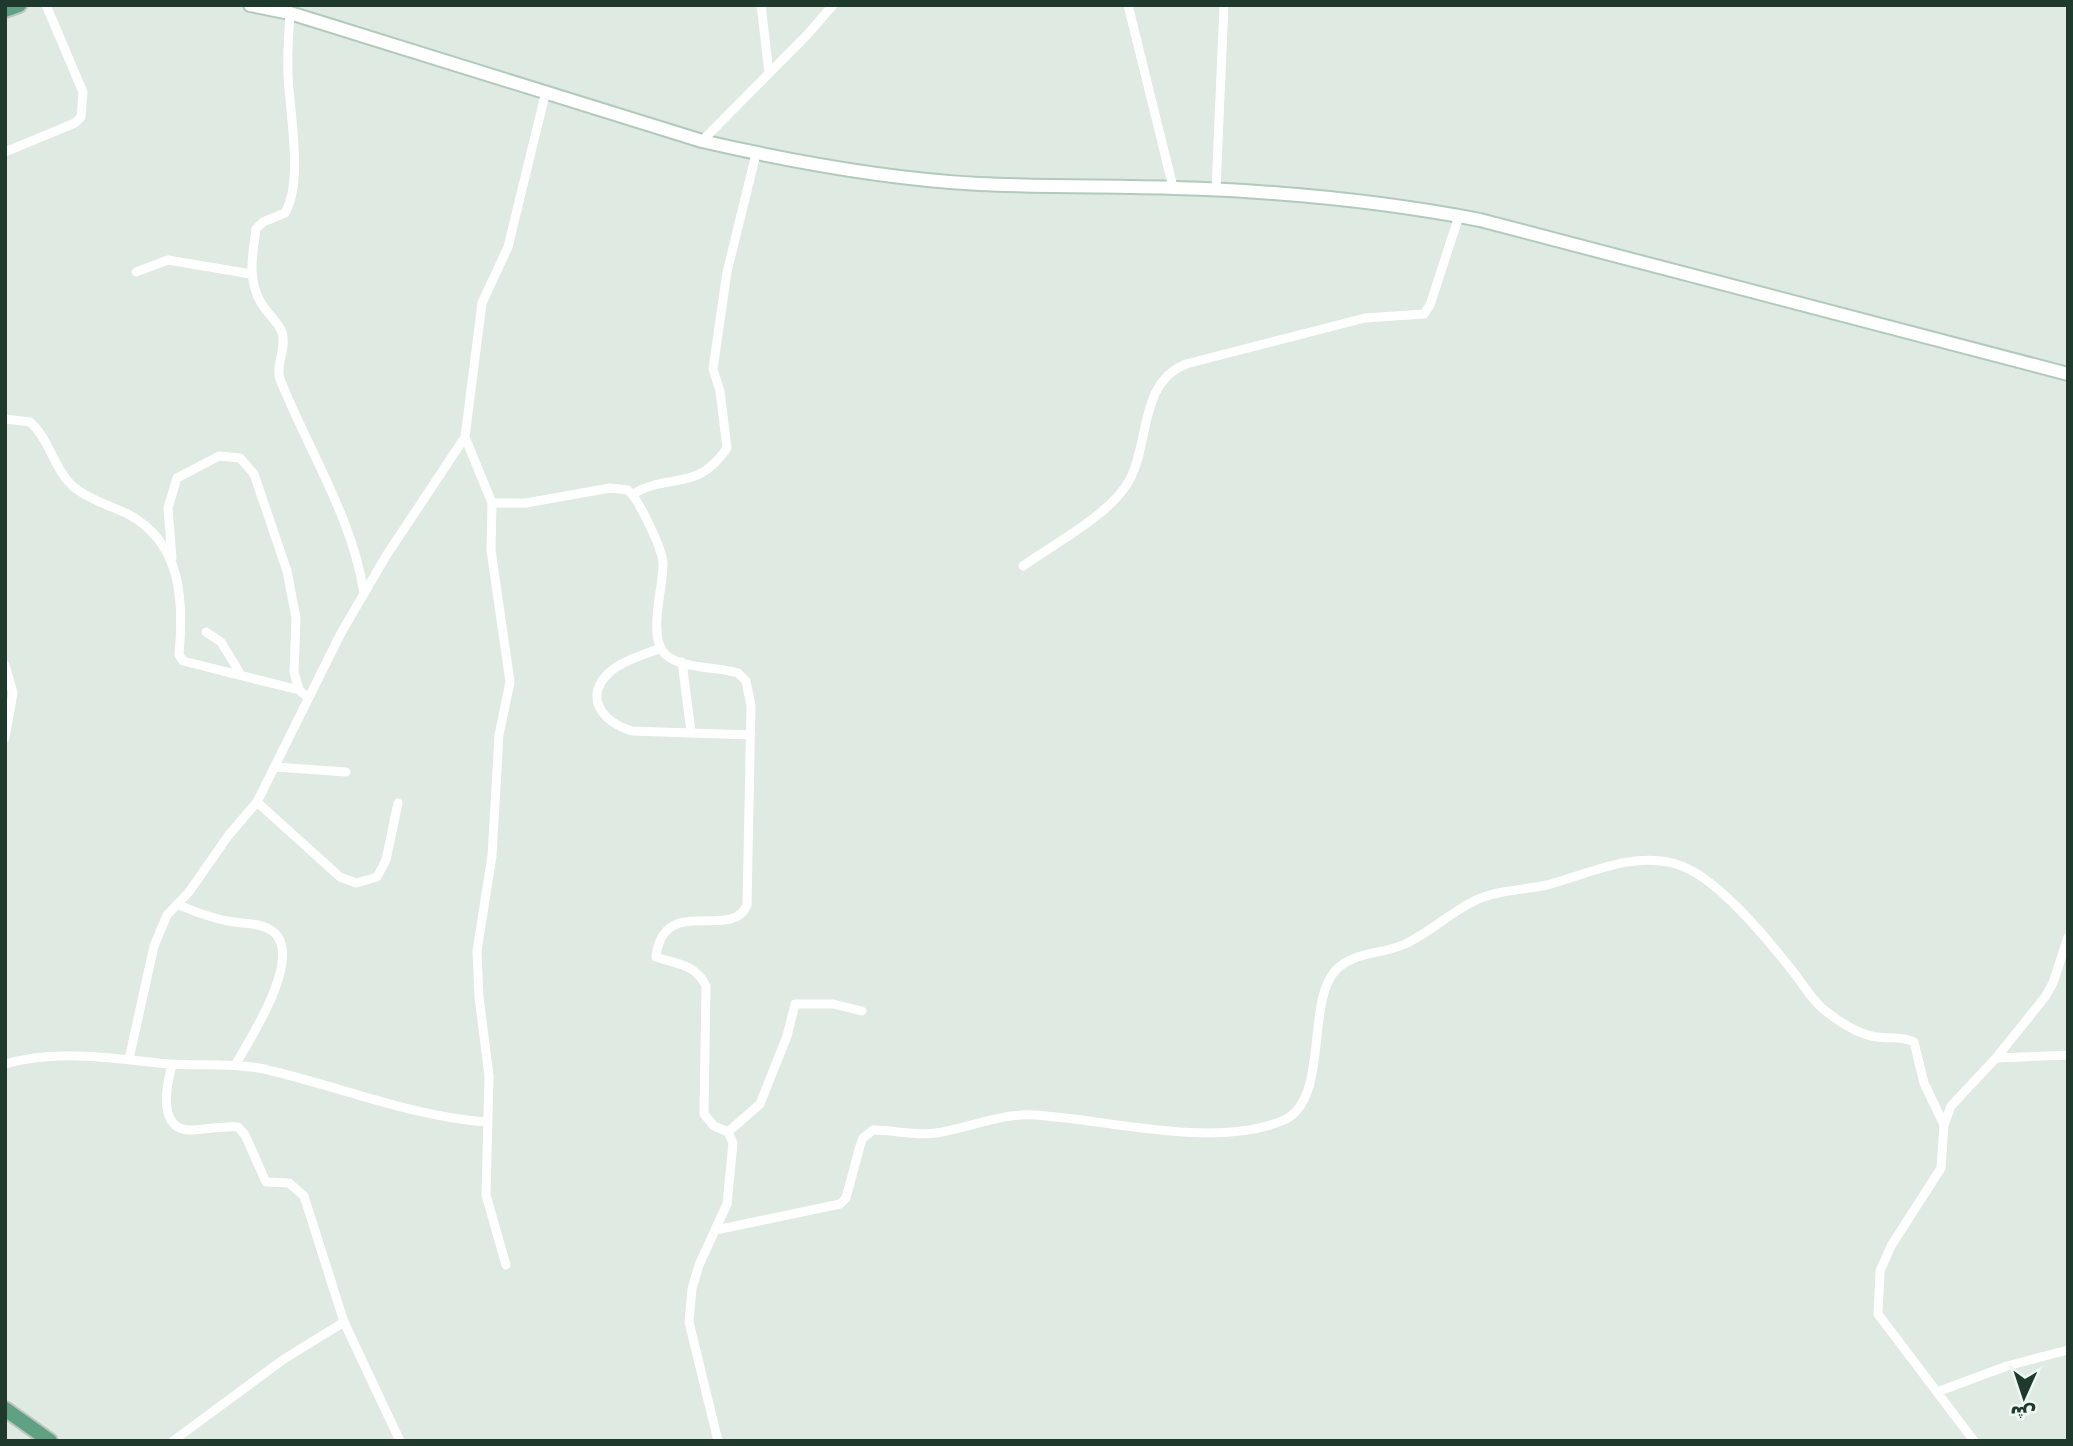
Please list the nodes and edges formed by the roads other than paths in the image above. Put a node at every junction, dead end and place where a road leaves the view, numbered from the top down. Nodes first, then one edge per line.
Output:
1 (19, 5) edge
2 (46, 5) edge
3 (250, 5) edge
4 (272, 5) edge
5 (761, 5) edge
6 (833, 5) edge
7 (1128, 5) edge
8 (1224, 5) edge
9 (5, 10) edge
10 (290, 13) junction
11 (769, 73) junction
12 (546, 91) junction
13 (702, 141) junction
14 (5, 152) edge
15 (756, 154) junction
16 (1173, 187) junction
17 (1216, 189) junction
18 (1459, 216) junction
19 (136, 272) dead end
20 (251, 274) junction
21 (2068, 374) edge
22 (5, 419) edge
23 (465, 437) junction
24 (633, 494) junction
25 (492, 503) junction
26 (172, 561) junction
27 (1023, 566) dead end
28 (363, 594) junction
29 (206, 632) dead end
30 (662, 648) junction
31 (682, 662) junction
32 (5, 665) edge
33 (241, 675) junction
34 (299, 690) junction
35 (307, 698) junction
36 (691, 732) junction
37 (751, 735) junction
38 (5, 738) edge
39 (275, 767) junction
40 (346, 772) dead end
41 (257, 802) junction
42 (398, 803) dead end
43 (177, 904) junction
44 (2068, 937) edge
45 (862, 1011) dead end
46 (2068, 1055) edge
47 (1996, 1058) junction
48 (129, 1059) junction
49 (5, 1064) edge
50 (172, 1065) junction
51 (235, 1065) junction
52 (486, 1122) junction
53 (1944, 1125) junction
54 (728, 1132) junction
55 (716, 1230) junction
56 (506, 1265) dead end
57 (344, 1322) junction
58 (2068, 1350) edge
59 (1937, 1392) junction
60 (5, 1409) edge
61 (50, 1441) edge
62 (173, 1441) edge
63 (400, 1441) edge
64 (718, 1441) edge
65 (1974, 1441) edge

1 - 9 main road
2 - 14 street
3 - 10 street
4 - 10 street
5 - 11 street
6 - 11 street
7 - 16 street
8 - 17 street
10 - 12 street
10 - 20 street
11 - 13 street
12 - 13 street
12 - 23 street
13 - 15 street
15 - 16 street
15 - 24 street
16 - 17 street
17 - 18 street
18 - 21 street
18 - 27 street
19 - 20 street
20 - 28 street
22 - 26 street
23 - 25 street
23 - 28 street
24 - 25 street
24 - 30 street
25 - 52 street
26 - 33 street
26 - 34 street
28 - 35 street
29 - 33 street
30 - 31 street
30 - 36 street
31 - 36 street
31 - 37 street
32 - 38 street
33 - 34 street
34 - 35 street
35 - 39 street
36 - 37 street
37 - 54 street
39 - 40 street
39 - 41 street
41 - 42 street
41 - 43 street
43 - 48 street
43 - 51 street
44 - 47 street
45 - 54 street
46 - 47 street
47 - 53 street
48 - 49 street
48 - 50 street
50 - 51 street
50 - 57 street
51 - 52 street
52 - 56 street
53 - 55 street
53 - 59 street
54 - 55 street
55 - 64 street
57 - 62 street
57 - 63 street
58 - 59 street
59 - 65 street
60 - 61 main road

